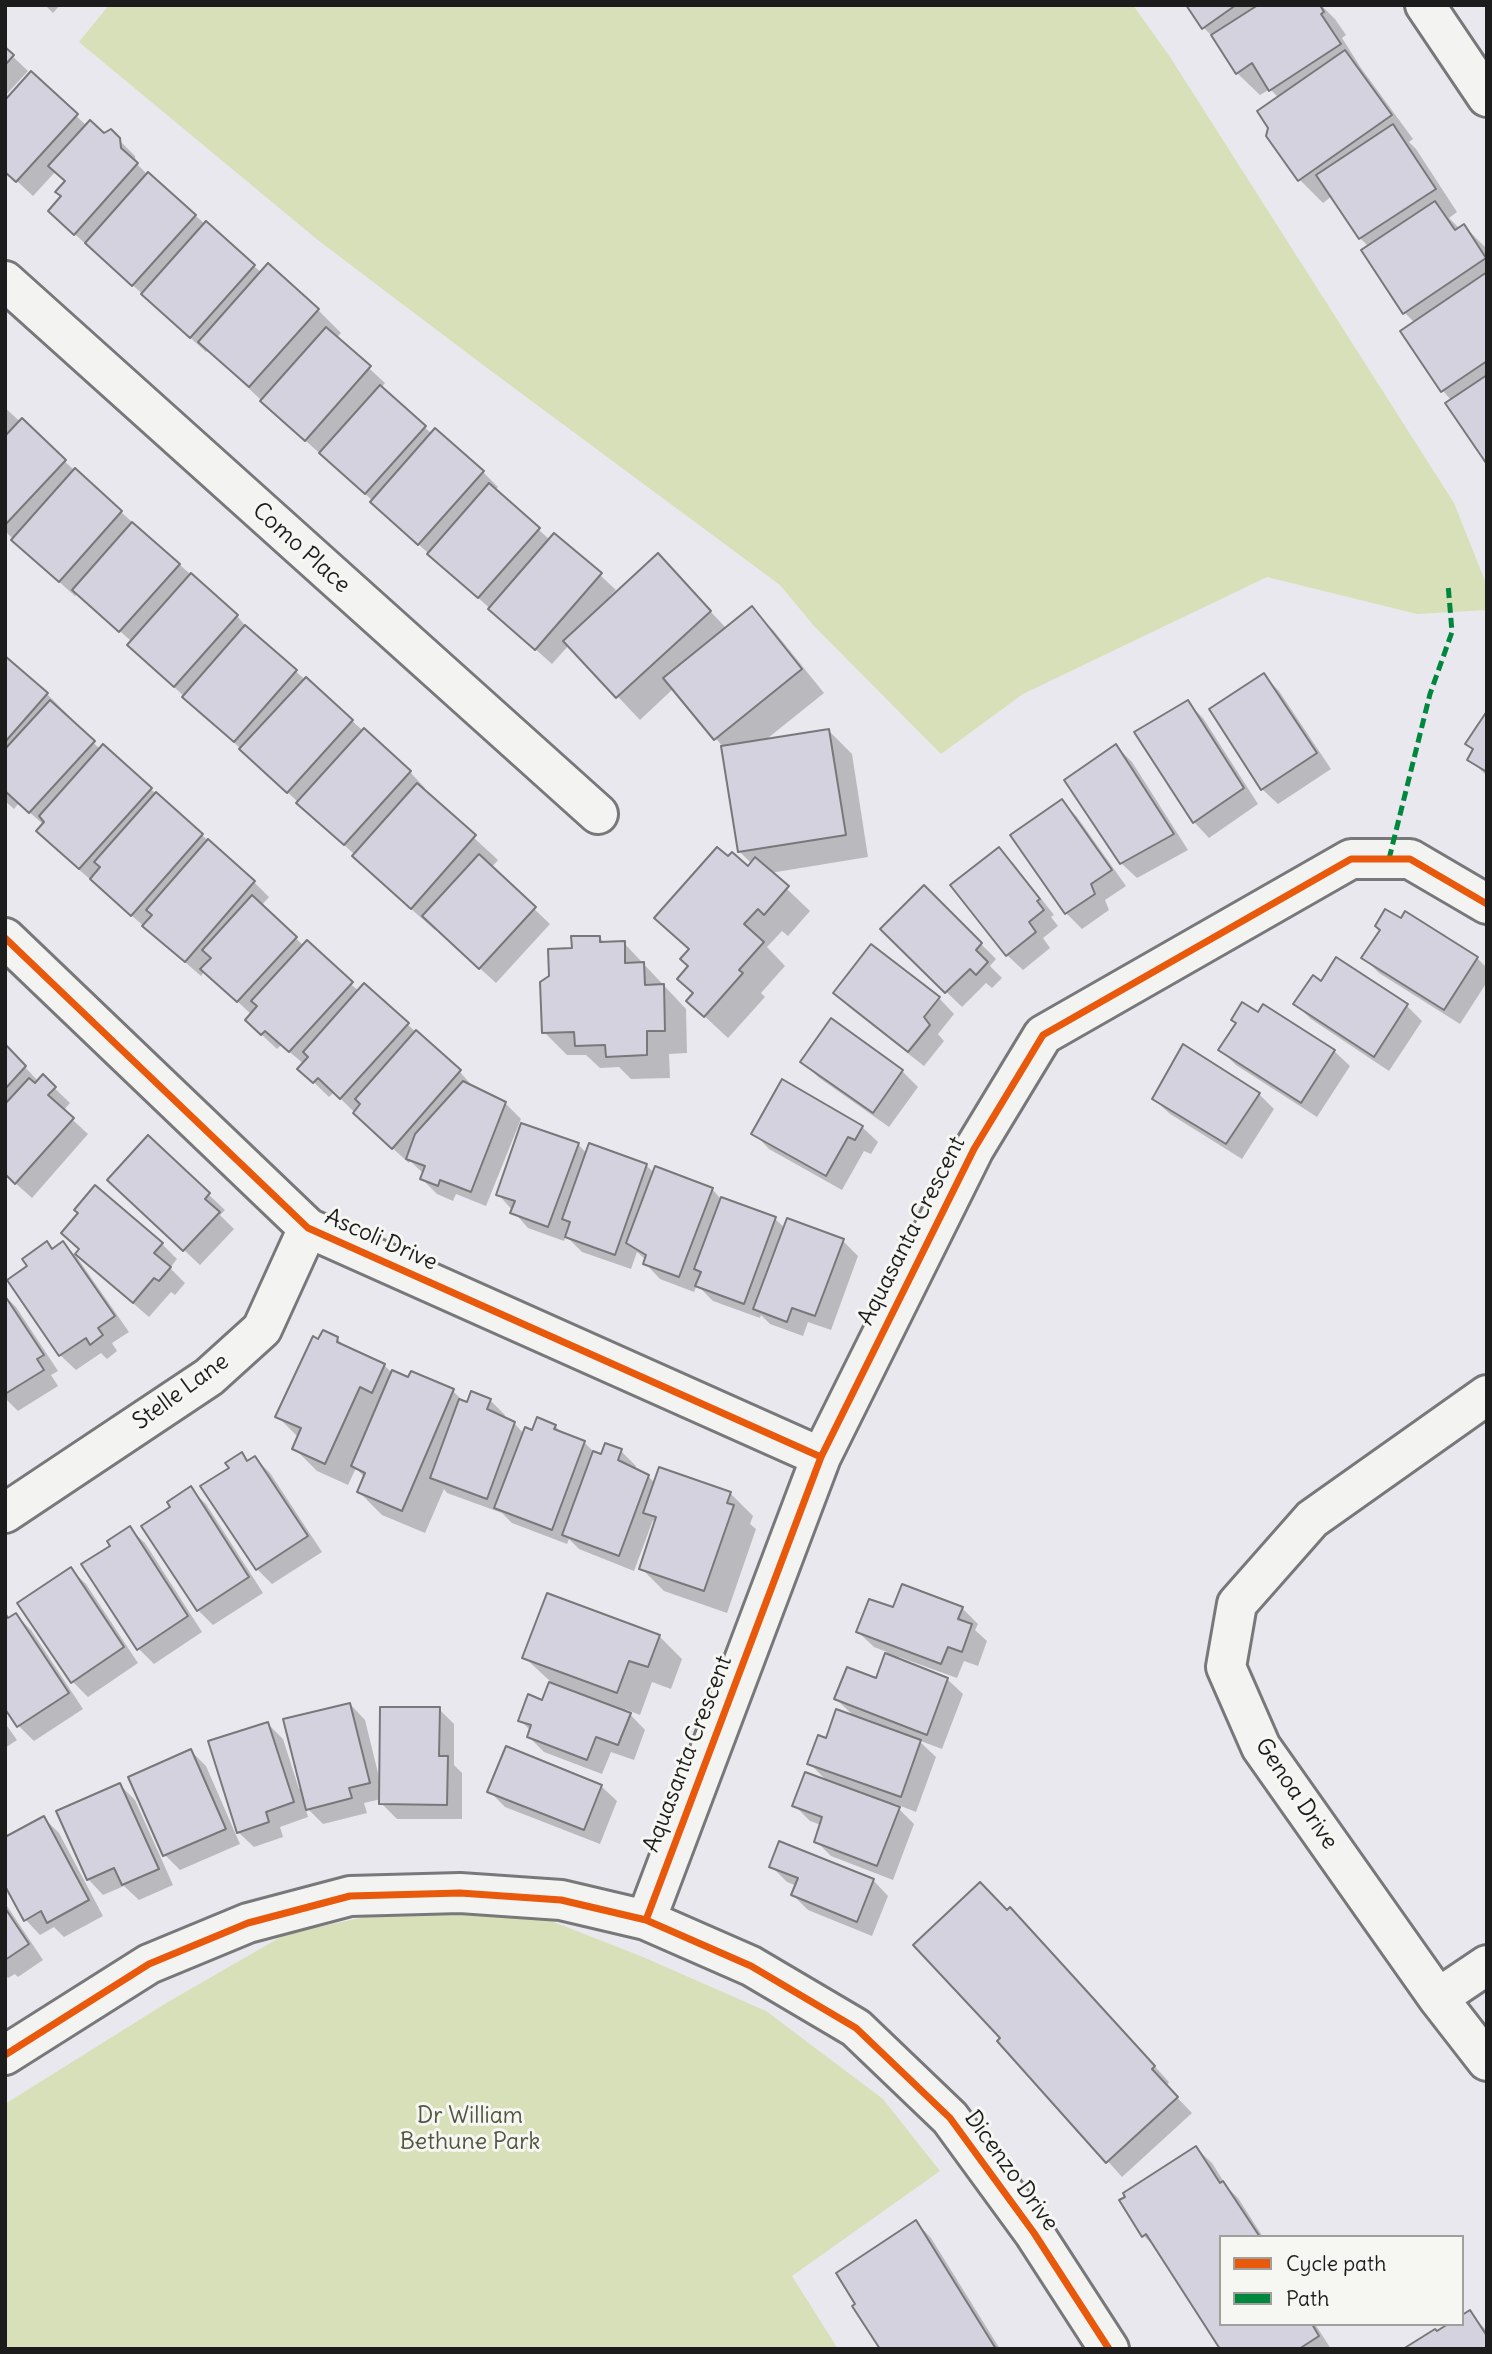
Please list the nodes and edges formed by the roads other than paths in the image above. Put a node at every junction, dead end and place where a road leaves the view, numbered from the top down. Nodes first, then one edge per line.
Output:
1 (1425, 5) edge
2 (1487, 97) edge
3 (5, 281) edge
4 (598, 814) dead end
5 (1487, 904) edge
6 (5, 938) edge
7 (308, 1228) junction
8 (1487, 1395) edge
9 (821, 1457) junction
10 (5, 1513) edge
11 (646, 1920) junction
12 (1487, 1965) edge
13 (1438, 1998) junction
14 (5, 2055) edge
15 (1487, 2060) edge
16 (1109, 2349) edge

1 - 2 street
3 - 4 street, Como Place
5 - 9 street, Aquasanta Crescent
6 - 7 street, Ascoli Drive
7 - 9 street, Ascoli Drive
7 - 10 street, Stelle Lane
8 - 13 street, Genoa Drive
9 - 11 street, Aquasanta Crescent
11 - 14 street, Dicenzo Drive
11 - 16 street, Dicenzo Drive
12 - 13 street
13 - 15 street, Genoa Drive

